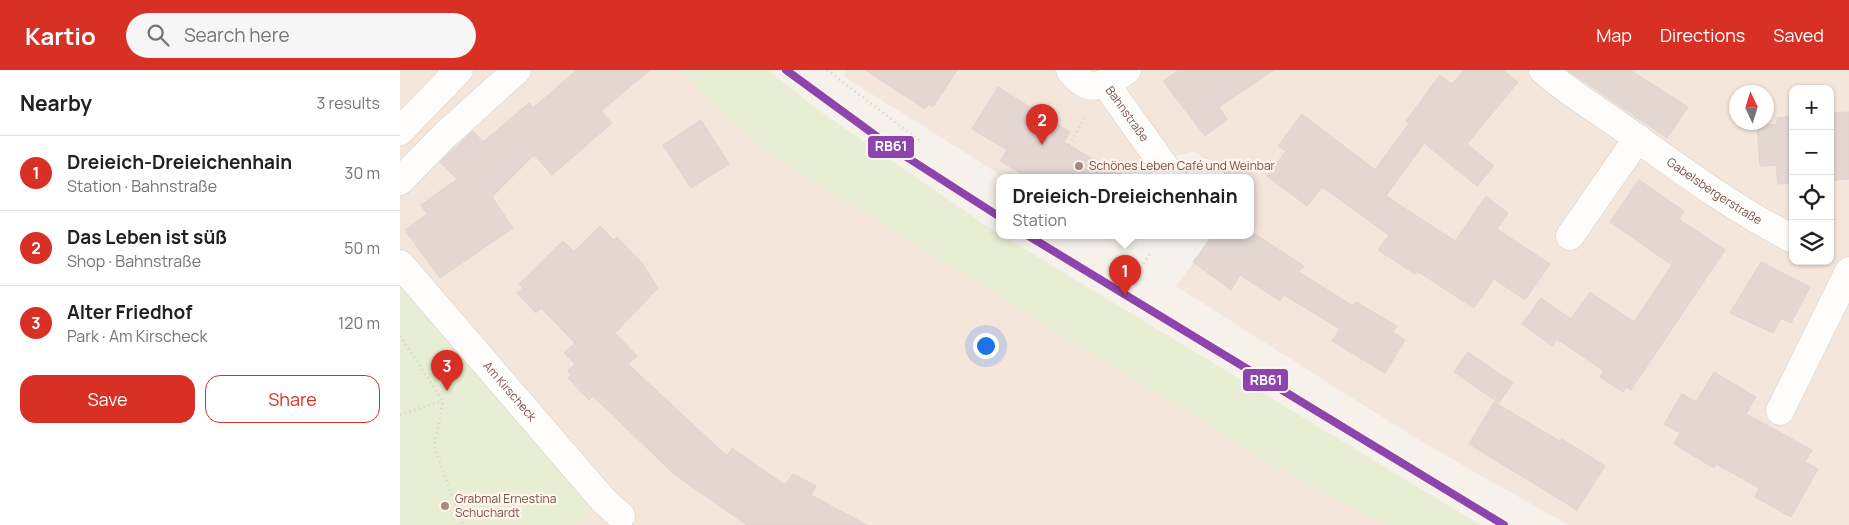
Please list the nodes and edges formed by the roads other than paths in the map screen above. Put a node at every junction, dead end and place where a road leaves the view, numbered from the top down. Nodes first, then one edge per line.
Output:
1 (458, 70) edge
2 (517, 70) edge
3 (1070, 70) edge
4 (1543, 70) edge
5 (1116, 76) edge
6 (400, 132) edge
7 (1638, 138) junction
8 (1170, 174) edge
9 (400, 181) edge
10 (1570, 236) dead end
11 (1789, 237) edge
12 (1834, 261) edge
13 (400, 264) edge
14 (1849, 270) edge
15 (1780, 411) dead end
16 (621, 522) edge

1 - 6 street
2 - 9 street
3 - 5 street, Bahnstraße
4 - 7 street, Gabelsbergerstraße
5 - 8 street, Bahnstraße
7 - 10 street
7 - 11 street, Gabelsbergerstraße
12 - 14 street
13 - 16 street, Am Kirscheck
14 - 15 street

